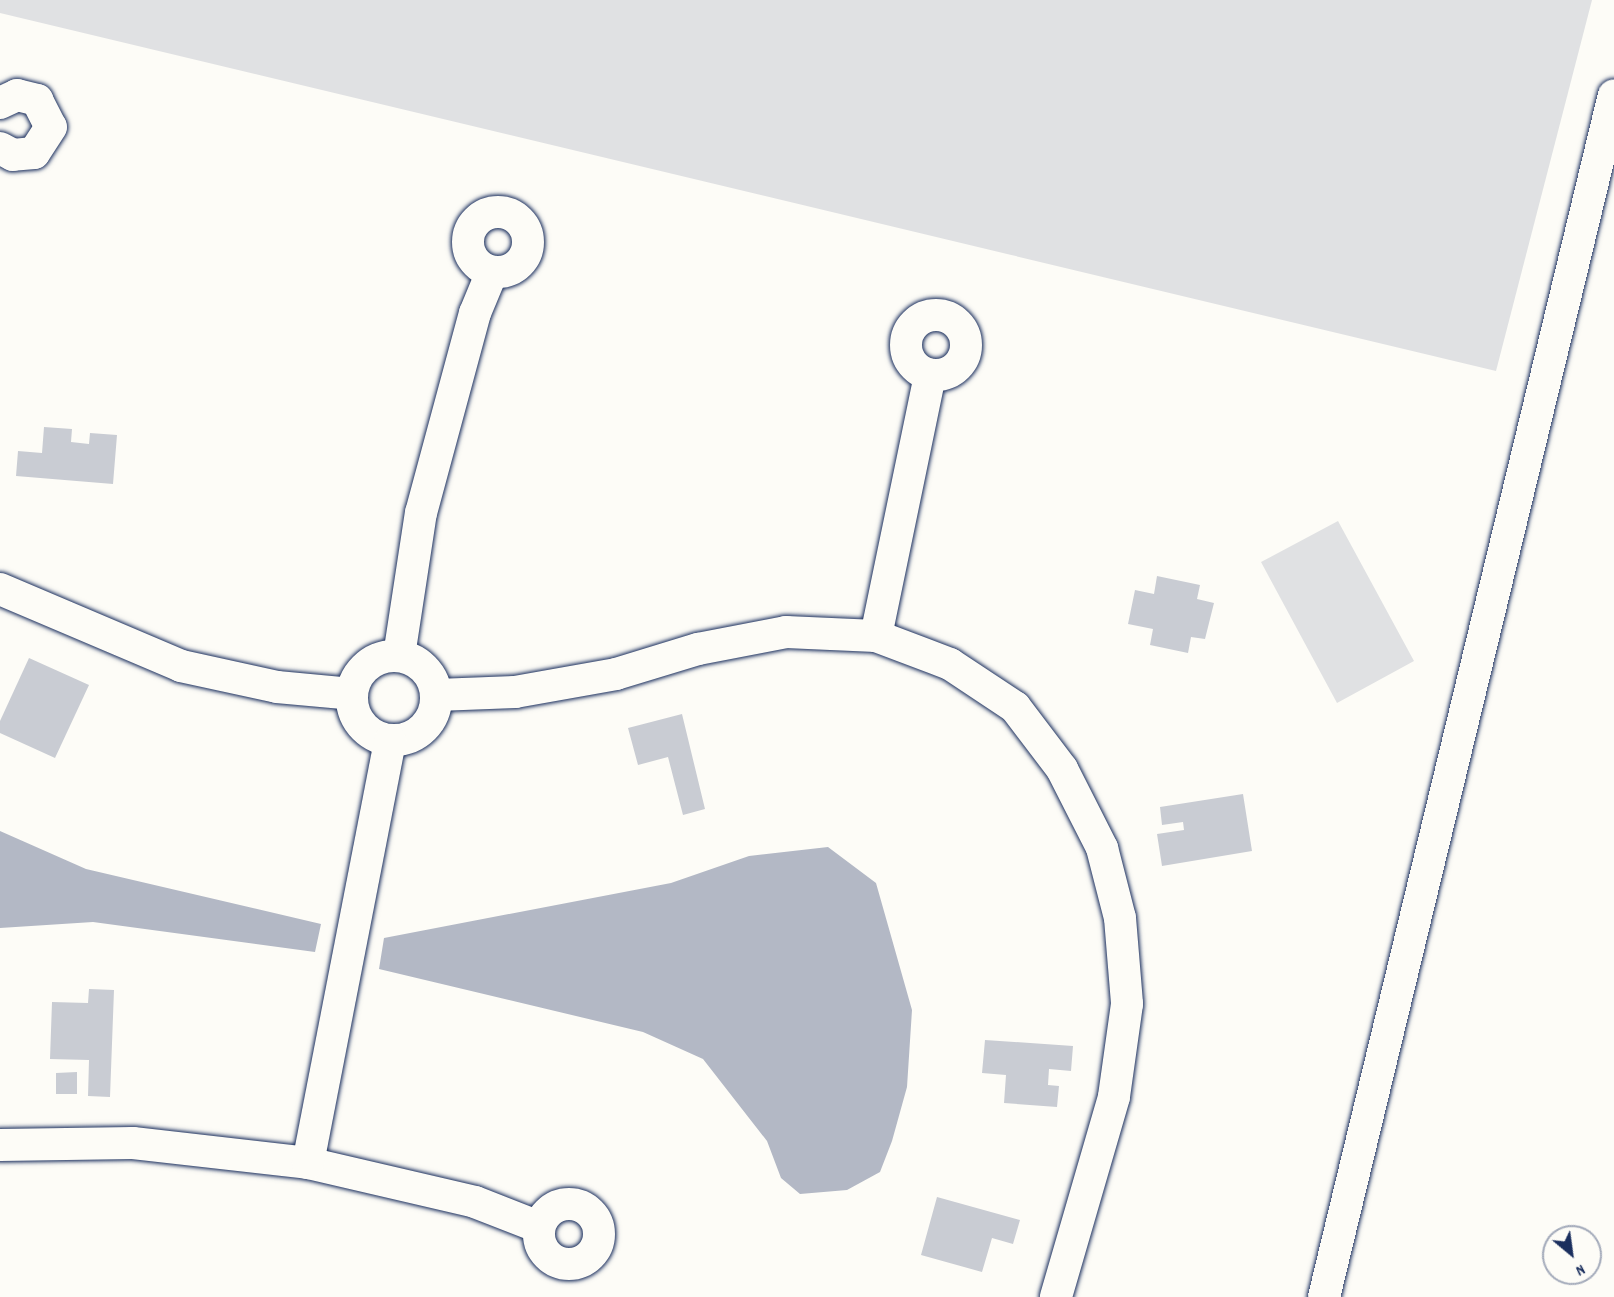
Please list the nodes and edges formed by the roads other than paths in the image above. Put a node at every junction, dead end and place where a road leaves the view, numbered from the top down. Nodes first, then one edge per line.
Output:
1 (1614, 95) edge
2 (0, 103) edge
3 (2, 157) edge
4 (492, 272) dead end
5 (930, 375) dead end
6 (0, 589) edge
7 (876, 636) junction
8 (399, 656) junction
9 (352, 694) junction
10 (437, 695) junction
11 (390, 741) junction
12 (0, 1145) edge
13 (308, 1163) junction
14 (539, 1227) dead end
15 (1056, 1297) edge
16 (1324, 1297) edge

1 - 16 street
2 - 3 street
4 - 8 street
5 - 7 street
6 - 9 street
7 - 10 street
7 - 15 street
8 - 9 street
8 - 10 street
9 - 11 street
10 - 11 street
11 - 13 street
12 - 13 street
13 - 14 street

